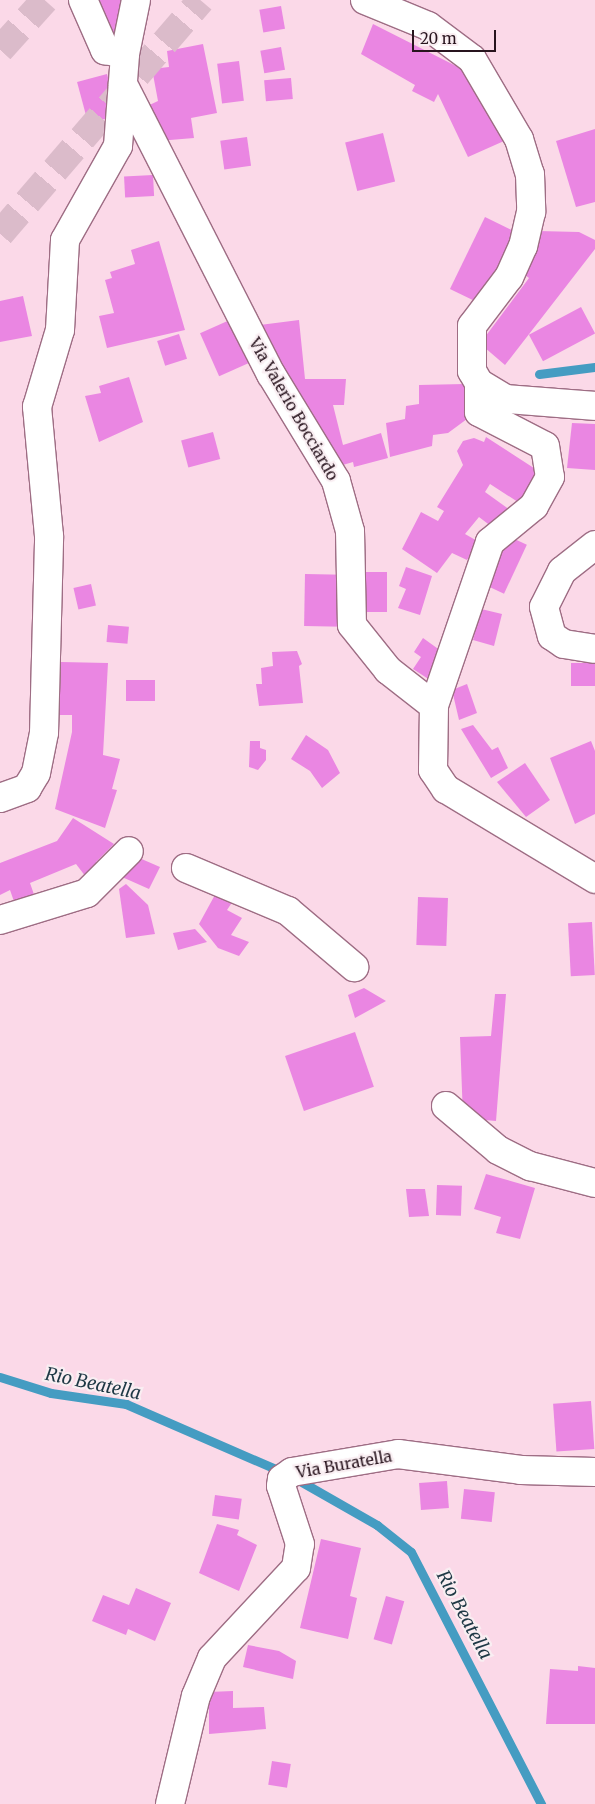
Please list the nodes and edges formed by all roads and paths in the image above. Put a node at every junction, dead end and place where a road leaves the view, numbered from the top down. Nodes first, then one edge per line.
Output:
1 (83, 0) edge
2 (136, 0) edge
3 (365, 0) edge
4 (125, 54) junction
5 (123, 84) junction
6 (479, 382) junction
7 (595, 406) edge
8 (595, 545) edge
9 (595, 649) edge
10 (434, 706) junction
11 (0, 798) edge
12 (129, 851) dead end
13 (186, 868) dead end
14 (595, 879) edge
15 (0, 920) edge
16 (354, 967) dead end
17 (446, 1106) dead end
18 (595, 1183) edge
19 (595, 1472) edge
20 (170, 1804) edge

1 - 4 street
2 - 4 street
3 - 6 street
4 - 5 street
5 - 10 street, Via Valerio Bocciardo
5 - 11 street
6 - 7 street
6 - 10 street
8 - 9 street
10 - 14 street
12 - 15 street
13 - 16 street
17 - 18 street
19 - 20 street, Via Buratella

